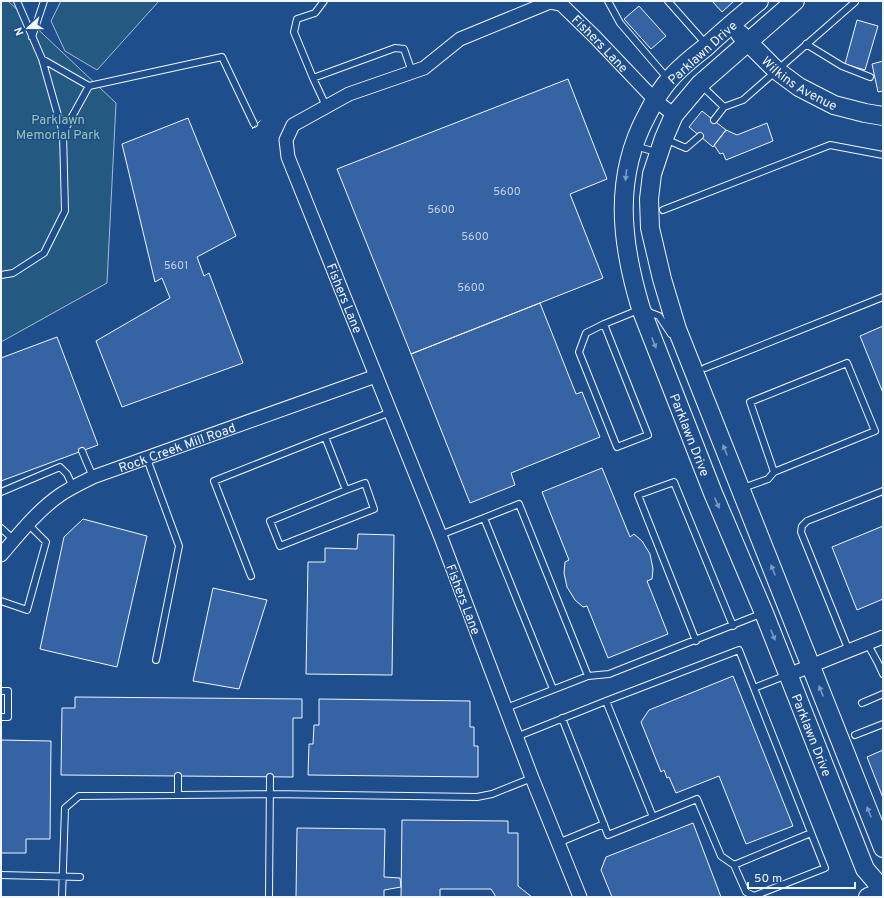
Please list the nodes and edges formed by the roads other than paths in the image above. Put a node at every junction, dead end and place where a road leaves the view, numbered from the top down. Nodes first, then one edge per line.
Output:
1 (17, 1) edge
2 (44, 1) edge
3 (324, 1) edge
4 (608, 1) edge
5 (668, 1) edge
6 (758, 1) edge
7 (795, 1) edge
8 (854, 1) edge
9 (732, 24) junction
10 (32, 37) junction
11 (748, 42) junction
12 (806, 44) junction
13 (707, 45) junction
14 (42, 59) junction
15 (776, 70) junction
16 (412, 72) junction
17 (870, 77) dead end
18 (313, 78) junction
19 (669, 80) junction
20 (700, 84) junction
21 (89, 86) junction
22 (655, 100) junction
23 (326, 106) junction
24 (724, 106) junction
25 (674, 115) junction
26 (883, 116) edge
27 (714, 120) dead end
28 (254, 124) dead end
29 (62, 133) junction
30 (700, 136) dead end
31 (633, 146) junction
32 (661, 146) junction
33 (883, 155) edge
34 (663, 210) dead end
35 (1, 275) edge
36 (883, 297) edge
37 (641, 309) junction
38 (604, 324) junction
39 (688, 359) junction
40 (705, 368) dead end
41 (376, 376) junction
42 (391, 412) junction
43 (325, 437) junction
44 (82, 451) dead end
45 (147, 459) junction
46 (774, 472) junction
47 (93, 477) junction
48 (73, 487) junction
49 (741, 489) junction
50 (346, 490) junction
51 (883, 491) edge
52 (1, 492) edge
53 (484, 518) junction
54 (28, 524) junction
55 (1, 528) edge
56 (440, 535) junction
57 (14, 540) junction
58 (1, 555) edge
59 (251, 576) dead end
60 (1, 601) edge
61 (764, 613) junction
62 (732, 626) junction
63 (883, 637) edge
64 (696, 640) junction
65 (867, 643) junction
66 (849, 651) junction
67 (156, 660) dead end
68 (811, 666) junction
69 (883, 674) edge
70 (788, 675) junction
71 (588, 676) junction
72 (754, 688) junction
73 (553, 689) junction
74 (1, 691) edge
75 (883, 694) edge
76 (606, 701) junction
77 (862, 703) dead end
78 (506, 708) junction
79 (1, 717) edge
80 (562, 718) junction
81 (883, 724) edge
82 (855, 735) dead end
83 (516, 736) junction
84 (178, 776) dead end
85 (270, 777) dead end
86 (532, 778) junction
87 (178, 794) junction
88 (270, 794) junction
89 (653, 817) junction
90 (604, 824) junction
91 (811, 833) junction
92 (558, 843) junction
93 (883, 848) edge
94 (734, 865) junction
95 (1, 875) edge
96 (63, 877) junction
97 (80, 877) dead end
98 (883, 890) edge
99 (62, 897) edge
100 (269, 897) edge
101 (580, 897) edge
102 (868, 897) edge

1 - 10 lane
2 - 10 lane
3 - 18 lane
4 - 19 lane
5 - 13 lane
6 - 9 main road, Parklawn Drive
7 - 11 main road, Parklawn Drive
8 - 12 lane
9 - 11 main road, Wilkins Avenue
9 - 13 main road, Parklawn Drive
10 - 14 lane
11 - 15 main road, Wilkins Avenue
11 - 20 main road, Parklawn Drive
12 - 15 lane
12 - 17 lane
13 - 19 main road, Parklawn Drive
14 - 21 lane
14 - 29 lane
15 - 24 lane
15 - 26 main road, Wilkins Avenue
16 - 18 lane
16 - 22 street, Fishers Lane
16 - 23 street, Fishers Lane
18 - 23 lane
19 - 22 main road, Parklawn Drive
20 - 24 lane
20 - 25 main road, Parklawn Drive
21 - 28 lane
21 - 29 lane
22 - 25 street, Fishers Lane
22 - 31 main road, Parklawn Drive
23 - 41 street, Fishers Lane
24 - 27 lane
25 - 32 main road, Parklawn Drive
29 - 35 lane
30 - 32 lane
31 - 32 lane
31 -> 37 main road, Parklawn Drive
32 - 39 main road, Parklawn Drive
33 - 34 lane
36 - 40 lane
37 - 38 lane
37 - 39 lane
37 -> 61 main road, Parklawn Drive
38 - 38 lane
49 -> 39 main road, Parklawn Drive
41 - 42 street, Fishers Lane
41 - 45 street, Rock Creek Mill Road
42 - 43 lane
42 - 56 street, Fishers Lane
43 - 50 lane
43 - 59 lane
44 - 47 lane
45 - 47 street, Rock Creek Mill Road
45 - 67 lane
46 - 46 lane
46 - 49 lane
47 - 48 street, Rock Creek Mill Road
48 - 52 lane
48 - 54 street, Rock Creek Mill Road
68 -> 49 main road, Parklawn Drive
50 - 50 lane
51 - 66 lane
53 - 56 lane
53 - 71 lane
53 - 73 lane
54 - 57 street, Rock Creek Mill Road
54 - 60 lane
55 - 57 lane
56 - 78 street, Fishers Lane
57 - 58 street, Rock Creek Mill Road
61 - 62 lane
61 -> 70 main road, Parklawn Drive
62 - 64 lane
62 - 64 lane
63 - 65 street
64 - 71 lane
65 - 66 street
65 - 69 lane
66 - 68 street
68 - 70 street
93 -> 68 main road, Parklawn Drive
70 - 72 lane
70 - 98 main road, Parklawn Drive
71 - 73 lane
72 - 76 lane
72 - 91 lane
73 - 78 lane
74 - 79 lane
75 - 77 lane
76 - 80 lane
76 - 89 lane
78 - 83 street, Fishers Lane
80 - 83 lane
80 - 90 lane
81 - 82 lane
83 - 86 street, Fishers Lane
84 - 87 lane
85 - 88 lane
86 - 88 lane
86 - 92 street, Fishers Lane
87 - 88 lane
87 - 96 lane
88 - 100 lane
89 - 90 lane
89 - 94 lane
90 - 92 lane
91 - 94 lane
91 - 94 lane
92 - 101 street, Fishers Lane
95 - 96 lane
96 - 97 lane
96 - 99 lane
98 - 102 main road

